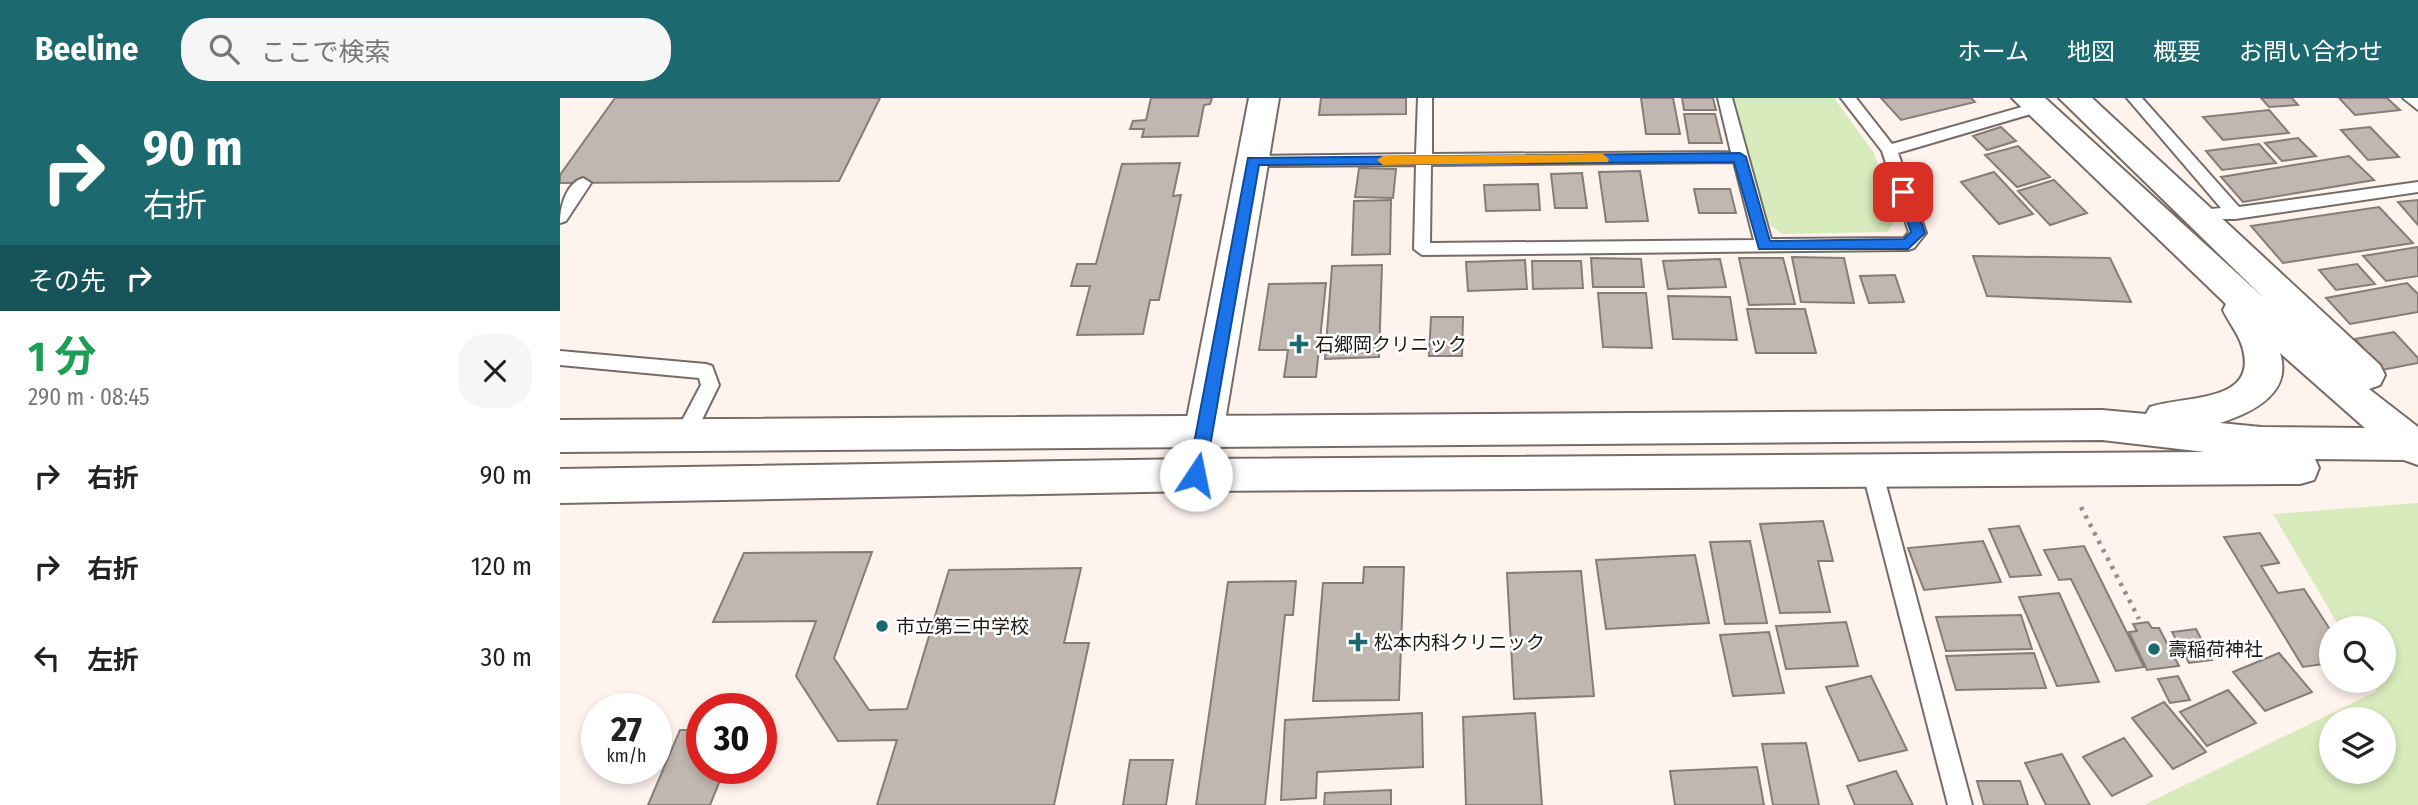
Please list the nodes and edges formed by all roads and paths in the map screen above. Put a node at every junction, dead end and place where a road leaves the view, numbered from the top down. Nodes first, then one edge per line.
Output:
1 (1264, 98) edge
2 (1425, 98) edge
3 (1725, 98) edge
4 (1848, 98) edge
5 (2074, 98) edge
6 (2134, 98) edge
7 (2410, 98) edge
8 (2031, 103) edge
9 (2418, 105) edge
10 (1889, 150) junction
11 (1740, 157) junction
12 (1423, 160) junction
13 (1253, 161) junction
14 (583, 183) dead end
15 (2418, 187) edge
16 (2235, 213) junction
17 (2195, 215) junction
18 (560, 217) edge
19 (1764, 246) junction
20 (2202, 264) junction
21 (560, 358) edge
22 (2102, 425) junction
23 (1205, 433) junction
24 (560, 436) edge
25 (684, 436) junction
26 (2417, 445) edge
27 (1872, 470) junction
28 (1196, 475) junction
29 (560, 486) edge
30 (2081, 507) dead end
31 (2139, 619) dead end
32 (1960, 805) edge

1 - 13 street
2 - 12 lane
3 - 11 lane
4 - 10 lane
5 - 17 street
6 - 16 lane
7 - 9 lane
8 - 10 lane
8 - 20 street
10 - 19 lane
11 - 12 lane
11 - 19 lane
12 - 13 lane
12 - 19 lane
13 - 23 street
14 - 18 lane
15 - 16 lane
16 - 17 lane
17 - 26 street
20 - 22 street
20 - 26 street
21 - 25 lane
22 - 23 street
22 - 26 street
23 - 25 street
23 - 28 street
24 - 25 street
26 - 27 street
27 - 28 street
27 - 32 lane
28 - 29 street
30 - 31 path

